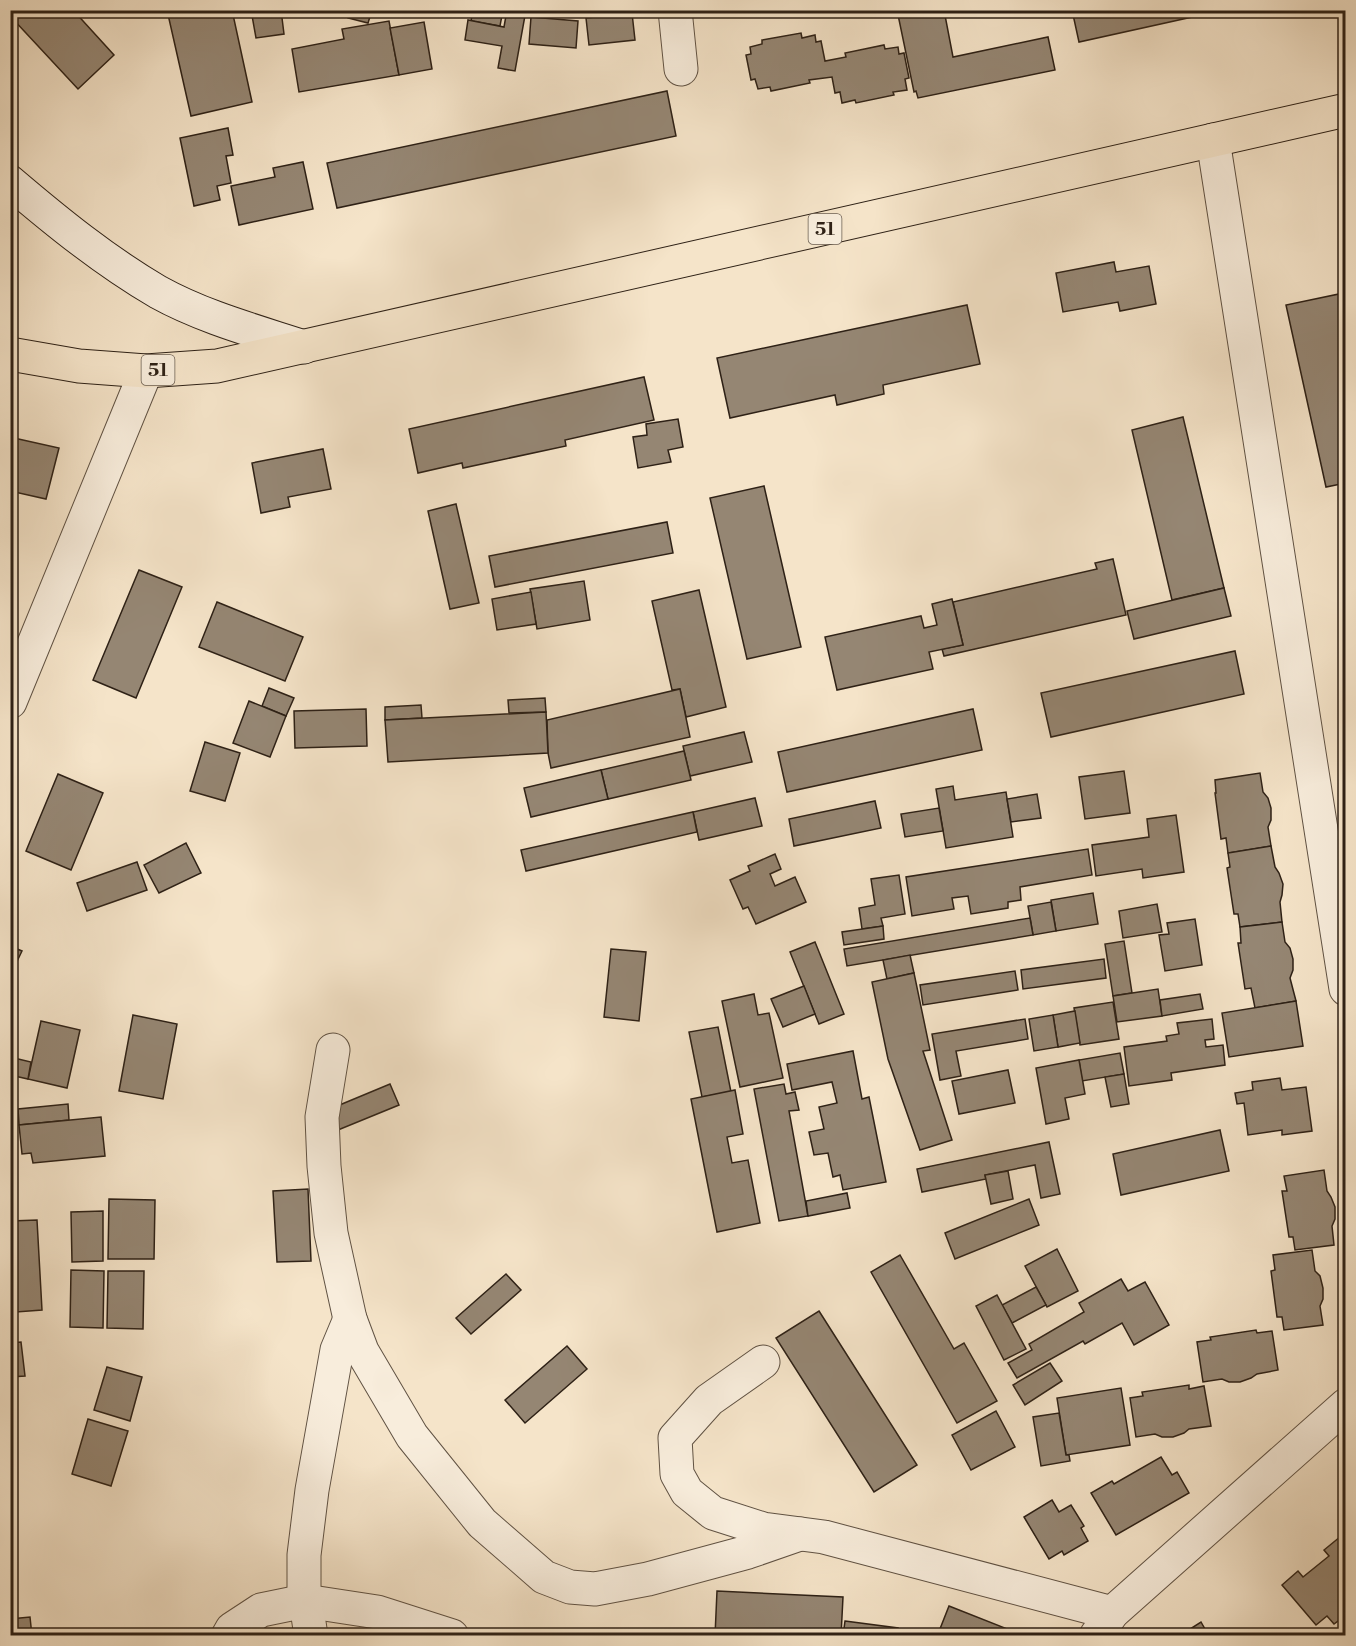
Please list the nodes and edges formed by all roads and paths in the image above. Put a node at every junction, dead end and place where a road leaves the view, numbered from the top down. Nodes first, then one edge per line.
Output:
1 (675, 10) edge
2 (681, 69) dead end
3 (1346, 110) edge
4 (1213, 140) junction
5 (10, 182) edge
6 (304, 347) junction
7 (10, 354) edge
8 (146, 371) junction
9 (10, 702) edge
10 (1346, 989) edge
11 (333, 1050) dead end
12 (350, 1319) junction
13 (763, 1362) dead end
14 (1346, 1405) edge
15 (800, 1534) junction
16 (305, 1600) junction
17 (1104, 1624) edge
18 (228, 1635) edge
19 (311, 1635) edge
20 (452, 1635) edge

1 - 2 street
3 - 4 main road, 51
4 - 6 main road, 51
4 - 10 street
5 - 6 street
6 - 8 main road, 51
7 - 8 main road, 51
8 - 9 street
11 - 12 street
12 - 15 street
12 - 16 street
13 - 15 street
14 - 17 street
15 - 17 street
16 - 18 street
16 - 19 street
16 - 20 street

